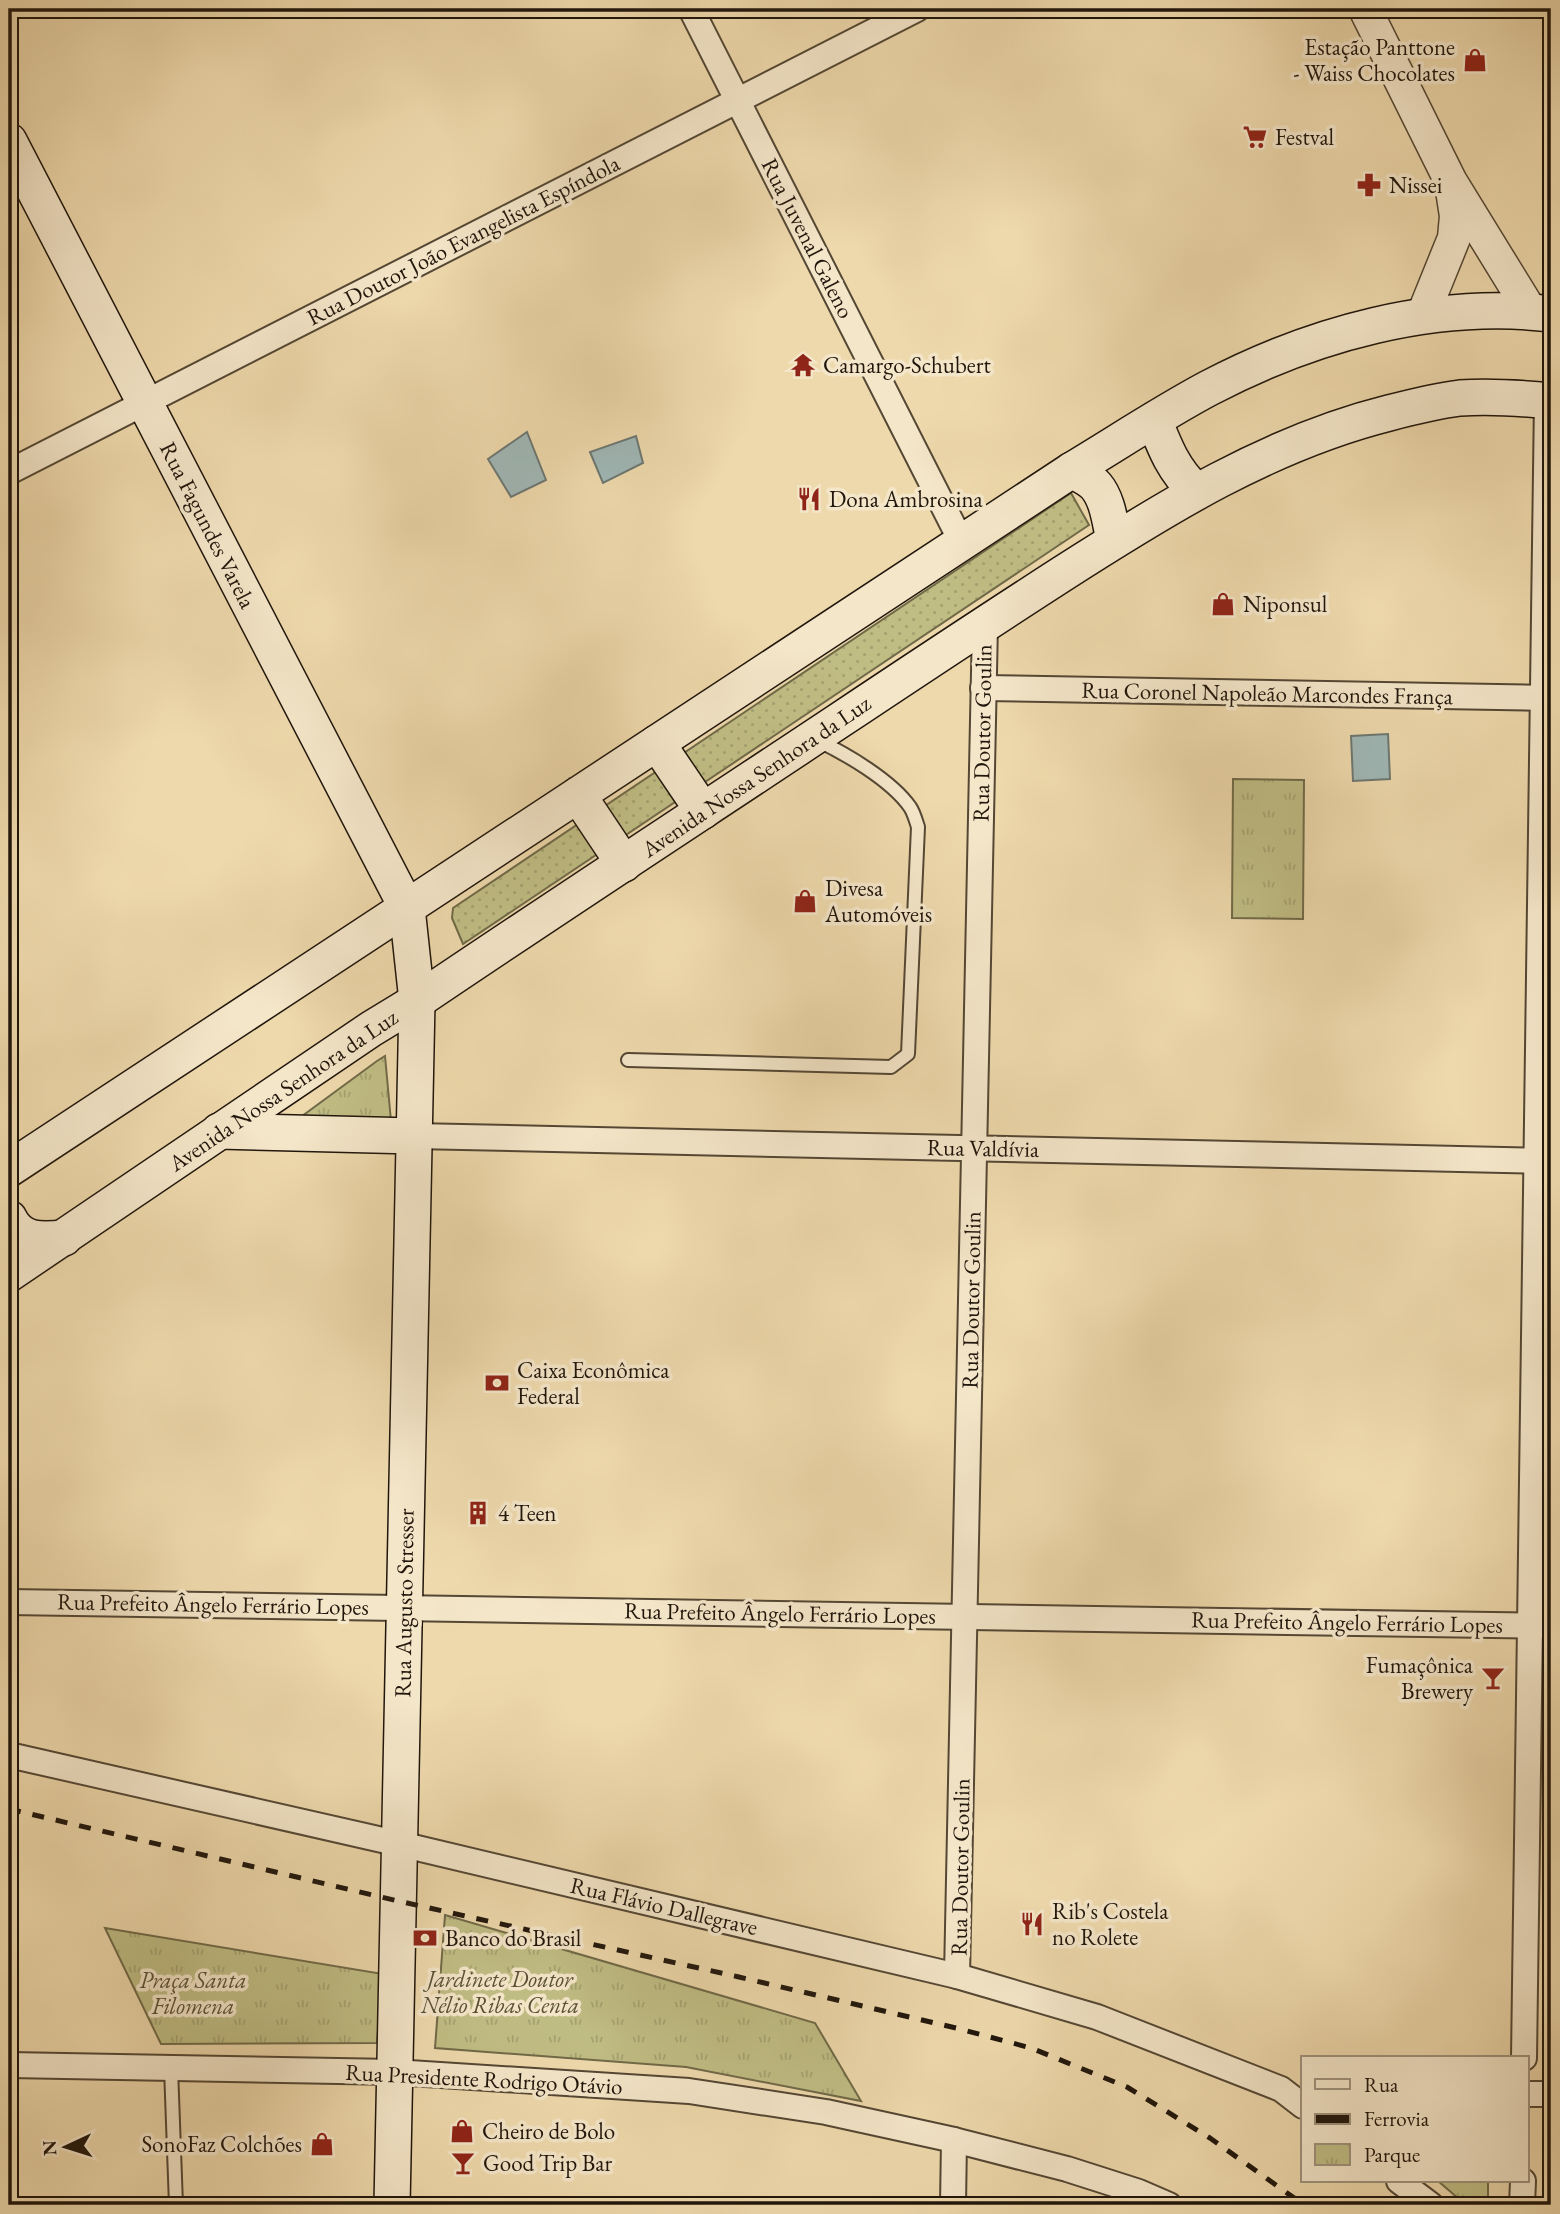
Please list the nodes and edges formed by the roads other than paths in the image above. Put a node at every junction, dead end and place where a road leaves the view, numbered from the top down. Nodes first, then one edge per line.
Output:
1 (691, 9) edge
2 (917, 9) edge
3 (1365, 9) edge
4 (738, 100) junction
5 (9, 141) edge
6 (1451, 181) junction
7 (1541, 313) edge
8 (1422, 317) junction
9 (1549, 400) edge
10 (145, 403) junction
11 (1154, 420) junction
12 (1072, 470) junction
13 (9, 471) edge
14 (1196, 491) junction
15 (1114, 540) junction
16 (962, 543) junction
17 (985, 624) junction
18 (983, 688) junction
19 (1547, 698) edge
20 (813, 738) junction
21 (657, 743) junction
22 (578, 795) junction
23 (703, 811) junction
24 (624, 864) junction
25 (407, 908) junction
26 (417, 1001) junction
27 (628, 1060) dead end
28 (219, 1131) junction
29 (414, 1136) junction
30 (974, 1148) junction
31 (1544, 1161) edge
32 (9, 1170) edge
33 (9, 1218) edge
34 (64, 1238) junction
35 (9, 1274) edge
36 (9, 1602) edge
37 (404, 1607) junction
38 (965, 1616) junction
39 (1541, 1625) edge
40 (9, 1755) edge
41 (400, 1844) junction
42 (957, 1976) junction
43 (1524, 2056) edge
44 (9, 2065) edge
45 (171, 2068) junction
46 (394, 2072) junction
47 (1292, 2090) edge
48 (1528, 2094) edge
49 (1551, 2094) edge
50 (954, 2140) junction
51 (1400, 2182) edge
52 (1523, 2182) edge
53 (176, 2205) edge
54 (392, 2205) edge
55 (953, 2205) edge
56 (1169, 2205) edge
57 (1431, 2205) edge
58 (1522, 2205) edge

1 - 4 street, Rua Juvenal Galeno
2 - 4 street, Rua Doutor João Evangelista Espíndola
3 - 6 street
4 - 10 street, Rua Doutor João Evangelista Espíndola
4 - 16 street, Rua Juvenal Galeno
5 - 10 main road, Rua Fagundes Varela
6 - 7 street
6 - 8 street
7 - 8 main road
8 - 11 main road
9 - 14 main road, Avenida Nossa Senhora da Luz
9 - 19 street
10 - 13 street, Rua Doutor João Evangelista Espíndola
10 - 25 main road, Rua Fagundes Varela
11 - 12 main road
11 - 14 main road
12 - 15 main road
12 - 16 main road
14 - 15 main road, Avenida Nossa Senhora da Luz
15 - 17 main road, Avenida Nossa Senhora da Luz
16 - 21 main road
17 - 18 street, Rua Doutor Goulin
17 - 20 main road, Avenida Nossa Senhora da Luz
18 - 19 street, Rua Coronel Napoleão Marcondes França
18 - 30 street, Rua Doutor Goulin
19 - 31 street
20 - 23 main road, Avenida Nossa Senhora da Luz
20 - 27 lane
21 - 22 main road
21 - 23 main road
22 - 24 main road
22 - 25 main road
23 - 24 main road, Avenida Nossa Senhora da Luz
24 - 26 main road, Avenida Nossa Senhora da Luz
25 - 26 main road, Rua Augusto Stresser
25 - 32 main road
26 - 28 main road, Avenida Nossa Senhora da Luz
26 - 29 main road, Rua Augusto Stresser
28 - 29 main road
28 - 34 main road, Avenida Nossa Senhora da Luz
29 - 30 street, Rua Valdívia
29 - 37 main road, Rua Augusto Stresser
30 - 31 street, Rua Valdívia
30 - 38 street, Rua Doutor Goulin
31 - 39 street
33 - 34 main road
34 - 35 main road, Avenida Nossa Senhora da Luz
36 - 37 street, Rua Prefeito Ângelo Ferrário Lopes
37 - 38 street, Rua Prefeito Ângelo Ferrário Lopes
37 - 41 main road, Rua Augusto Stresser
38 - 39 street, Rua Prefeito Ângelo Ferrário Lopes
38 - 42 street, Rua Doutor Goulin
39 - 43 street
40 - 41 street, Rua Flávio Dallegrave
41 - 42 street, Rua Flávio Dallegrave
41 - 46 main road, Rua Augusto Stresser
42 - 47 street, Rua Flávio Dallegrave
44 - 45 street, Rua Presidente Rodrigo Otávio
45 - 46 street, Rua Presidente Rodrigo Otávio
45 - 53 lane
46 - 50 street, Rua Presidente Rodrigo Otávio
46 - 54 main road, Rua Augusto Stresser
48 - 49 street
50 - 55 street
50 - 56 street, Rua Presidente Rodrigo Otávio
51 - 57 street
52 - 58 street

